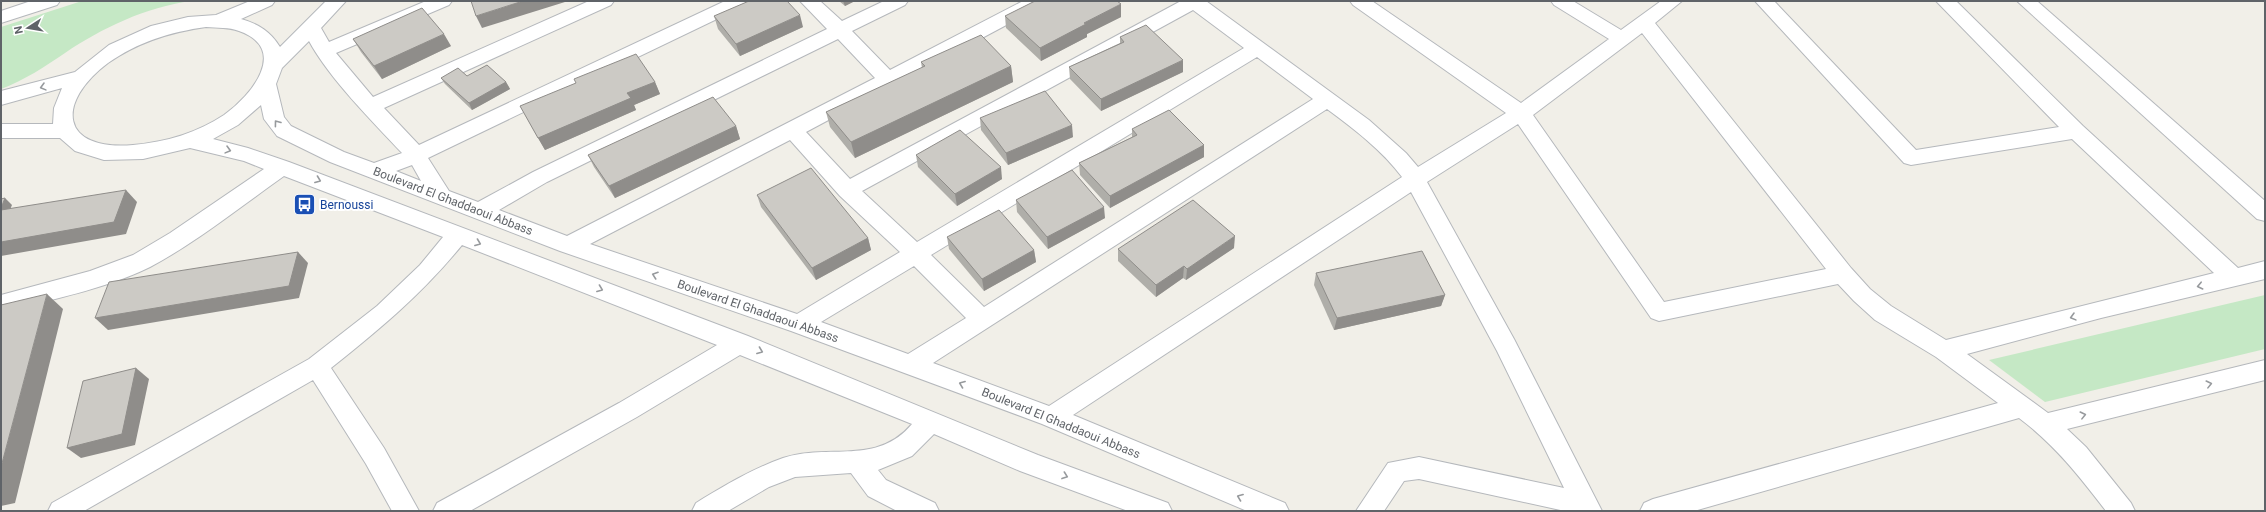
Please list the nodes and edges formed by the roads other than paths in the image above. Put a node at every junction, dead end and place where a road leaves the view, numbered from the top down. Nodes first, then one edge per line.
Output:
1 (266, 1) edge
2 (337, 1) edge
3 (443, 1) edge
4 (605, 1) edge
5 (740, 1) edge
6 (809, 1) edge
7 (899, 1) edge
8 (1038, 1) edge
9 (1195, 1) edge
10 (1359, 1) edge
11 (1560, 1) edge
12 (1673, 1) edge
13 (1764, 1) edge
14 (1945, 1) edge
15 (2026, 1) edge
16 (43, 2) edge
17 (1, 17) edge
18 (218, 22) junction
19 (1644, 22) junction
20 (311, 26) junction
21 (840, 30) junction
22 (1621, 38) junction
23 (1258, 48) junction
24 (324, 51) junction
25 (274, 65) junction
26 (80, 77) junction
27 (888, 80) junction
28 (267, 86) junction
29 (1, 98) edge
30 (1328, 99) junction
31 (370, 106) junction
32 (1521, 113) junction
33 (793, 130) junction
34 (1, 131) edge
35 (65, 131) junction
36 (2076, 131) junction
37 (190, 140) junction
38 (416, 156) junction
39 (282, 167) junction
40 (375, 171) junction
41 (1415, 179) junction
42 (847, 190) junction
43 (442, 197) junction
44 (480, 212) junction
45 (2265, 213) edge
46 (457, 235) junction
47 (568, 245) junction
48 (917, 255) junction
49 (2265, 270) edge
50 (1843, 274) junction
51 (2234, 278) junction
52 (1, 304) edge
53 (983, 320) junction
54 (799, 324) junction
55 (740, 343) junction
56 (1944, 350) junction
57 (911, 365) junction
58 (317, 366) junction
59 (2265, 370) edge
60 (2022, 407) junction
61 (1051, 417) junction
62 (929, 421) junction
63 (2045, 424) junction
64 (857, 462) junction
65 (1587, 508) edge
66 (62, 511) edge
67 (406, 511) edge
68 (446, 511) edge
69 (705, 511) edge
70 (926, 511) edge
71 (1159, 511) edge
72 (1276, 511) edge
73 (1368, 511) edge
74 (1653, 511) edge
75 (2122, 511) edge

1 - 18 street
2 - 20 street
3 - 24 street
4 - 31 street
5 - 38 street
6 - 21 street
7 - 21 street
8 - 27 street
9 - 23 street
9 - 42 street
10 - 32 street
11 - 22 street
12 - 19 street
13 - 36 street
14 - 36 street
15 - 45 street
16 - 17 street
18 - 25 street
18 - 26 street
19 - 22 street
19 - 50 street
20 - 24 street
20 - 25 street
21 - 27 street
21 - 44 street
22 - 32 street
23 - 30 street
23 - 48 street
24 - 31 street
25 - 28 street
26 -> 29 street
26 - 35 street
27 - 33 street
28 - 37 street
40 -> 28 street, Boulevard El Ghaddaoui Abbass
30 - 41 street
30 - 53 street
31 - 38 street
32 - 41 street
32 - 50 street
33 - 42 street
33 - 47 street
34 - 35 street
35 - 37 street
36 - 51 street
37 -> 39 street
38 - 40 street
38 - 43 street
39 -> 46 street
39 - 52 street
40 - 43 street, Boulevard El Ghaddaoui Abbass
41 - 61 street
41 - 65 street
42 - 48 street
43 - 44 street, Boulevard El Ghaddaoui Abbass
44 - 47 street, Boulevard El Ghaddaoui Abbass
46 -> 55 street
46 - 58 street
54 -> 47 street, Boulevard El Ghaddaoui Abbass
48 - 53 street
48 - 54 street
49 - 51 street
50 - 56 street
51 -> 56 street
53 - 57 street
54 - 57 street, Boulevard El Ghaddaoui Abbass
55 -> 62 street
55 - 68 street
56 - 60 street
61 -> 57 street, Boulevard El Ghaddaoui Abbass
58 - 66 street
58 - 67 street
63 -> 59 street
60 - 63 street
60 - 74 street
72 -> 61 street, Boulevard El Ghaddaoui Abbass
62 - 64 street
62 -> 71 street
63 - 75 street
64 - 69 street
64 - 70 street
65 - 73 street

